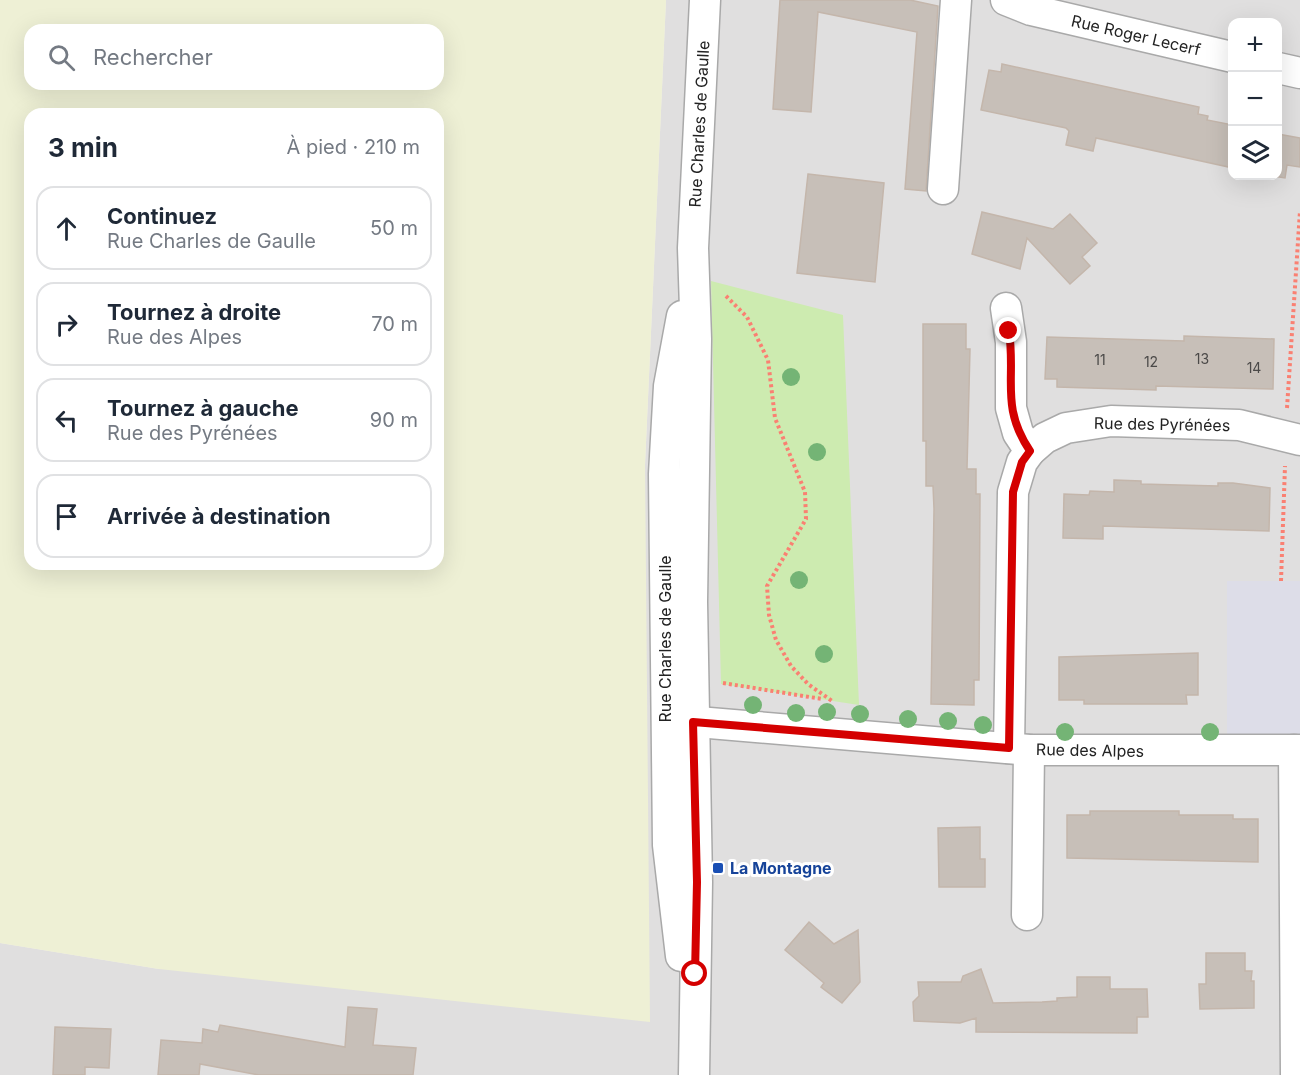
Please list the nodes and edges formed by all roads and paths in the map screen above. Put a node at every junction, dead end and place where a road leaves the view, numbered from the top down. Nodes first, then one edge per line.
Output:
1 (705, 0) edge
2 (956, 0) edge
3 (1006, 0) edge
4 (1228, 56) edge
5 (1282, 69) edge
6 (1300, 73) edge
7 (943, 189) dead end
8 (1300, 211) edge
9 (693, 248) junction
10 (718, 288) dead end
11 (1006, 308) dead end
12 (1293, 438) edge
13 (1030, 451) junction
14 (1281, 581) dead end
15 (693, 678) junction
16 (831, 701) junction
17 (841, 705) dead end
18 (680, 721) junction
19 (1019, 749) junction
20 (1297, 750) edge
21 (1027, 915) dead end
22 (694, 1075) edge
23 (1296, 1075) edge

1 - 9 street, Rue Charles de Gaulle
2 - 7 street
3 - 4 street, Rue Roger Lecerf
5 - 6 street
8 - 12 path
9 - 15 street, Rue Charles de Gaulle
9 - 18 street, Rue Charles de Gaulle
10 - 16 path
11 - 13 street
12 - 13 street, Rue des Pyrénées
12 - 14 path
13 - 19 street, Rue des Pyrénées
15 - 16 path
15 - 18 street, Rue Charles de Gaulle
16 - 17 path
18 - 19 street, Rue des Alpes
18 - 22 street, Rue Charles de Gaulle
19 - 20 street, Rue des Alpes
19 - 21 street, Rue des Pyrénées
20 - 23 street

